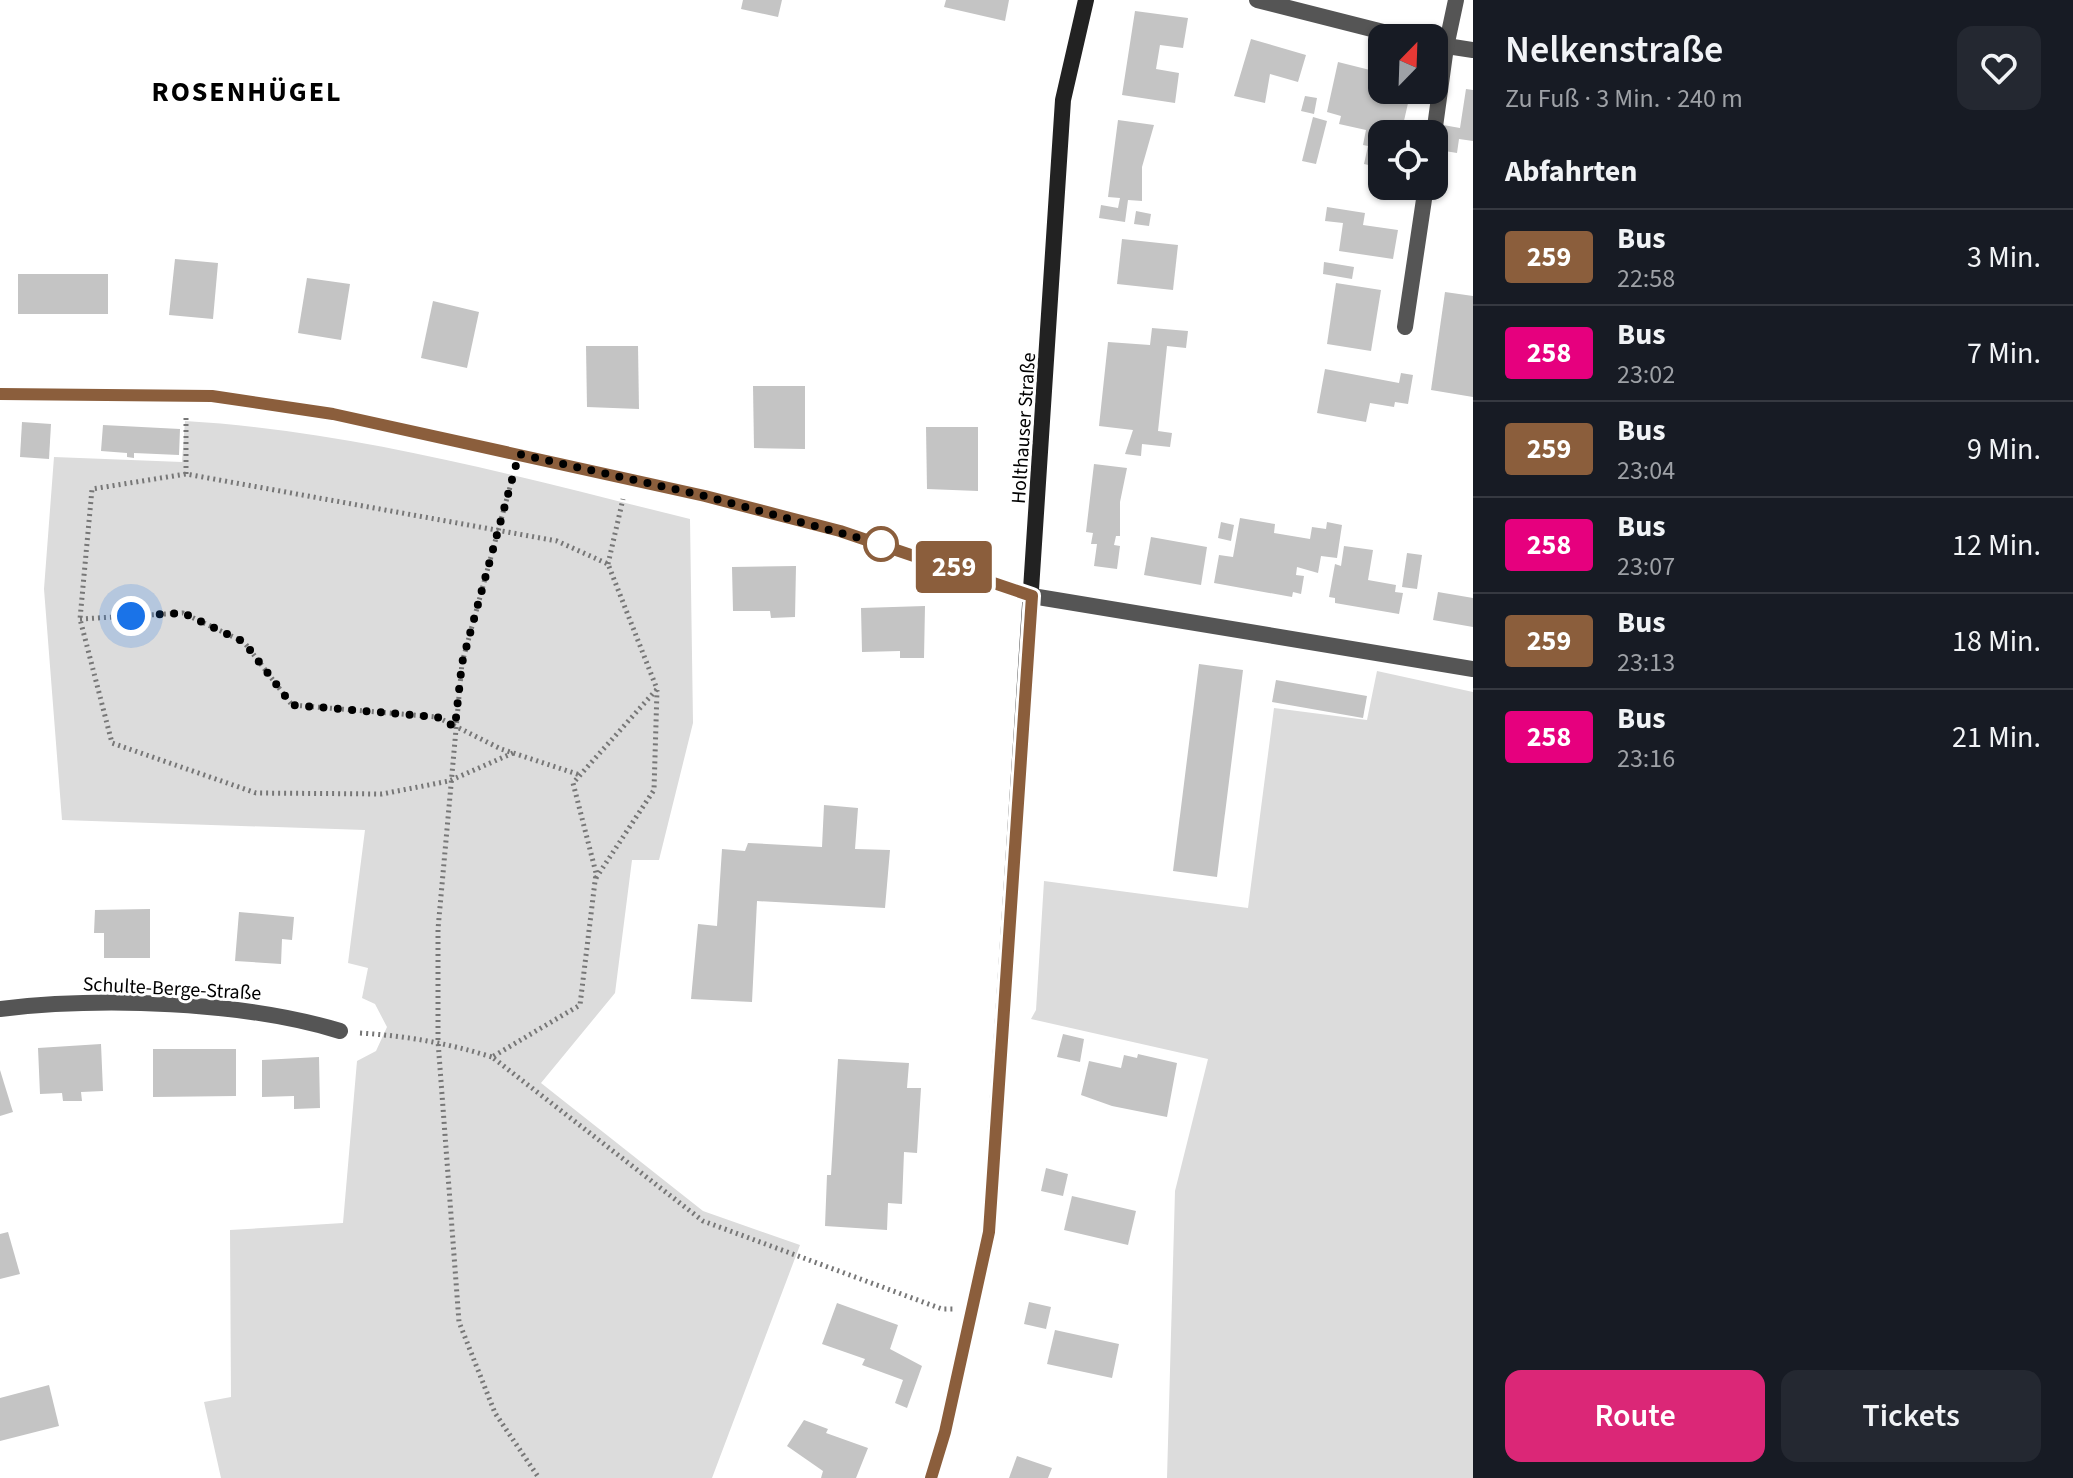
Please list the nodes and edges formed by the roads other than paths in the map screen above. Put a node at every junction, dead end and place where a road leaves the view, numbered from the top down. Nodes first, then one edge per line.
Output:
1 (1086, 0) edge
2 (1257, 0) edge
3 (1456, 0) edge
4 (1447, 24) edge
5 (1368, 28) edge
6 (1448, 46) edge
7 (1473, 50) edge
8 (1424, 200) edge
9 (1405, 327) dead end
10 (0, 394) edge
11 (1032, 596) junction
12 (1473, 669) edge
13 (0, 1009) edge
14 (340, 1031) dead end
15 (931, 1478) edge

1 - 11 street, Holthauser Straße
2 - 5 street
3 - 4 street
6 - 7 street
8 - 9 street
10 - 11 street
11 - 12 street
11 - 15 street, Holthauser Straße
13 - 14 street, Schulte-Berge-Straße

